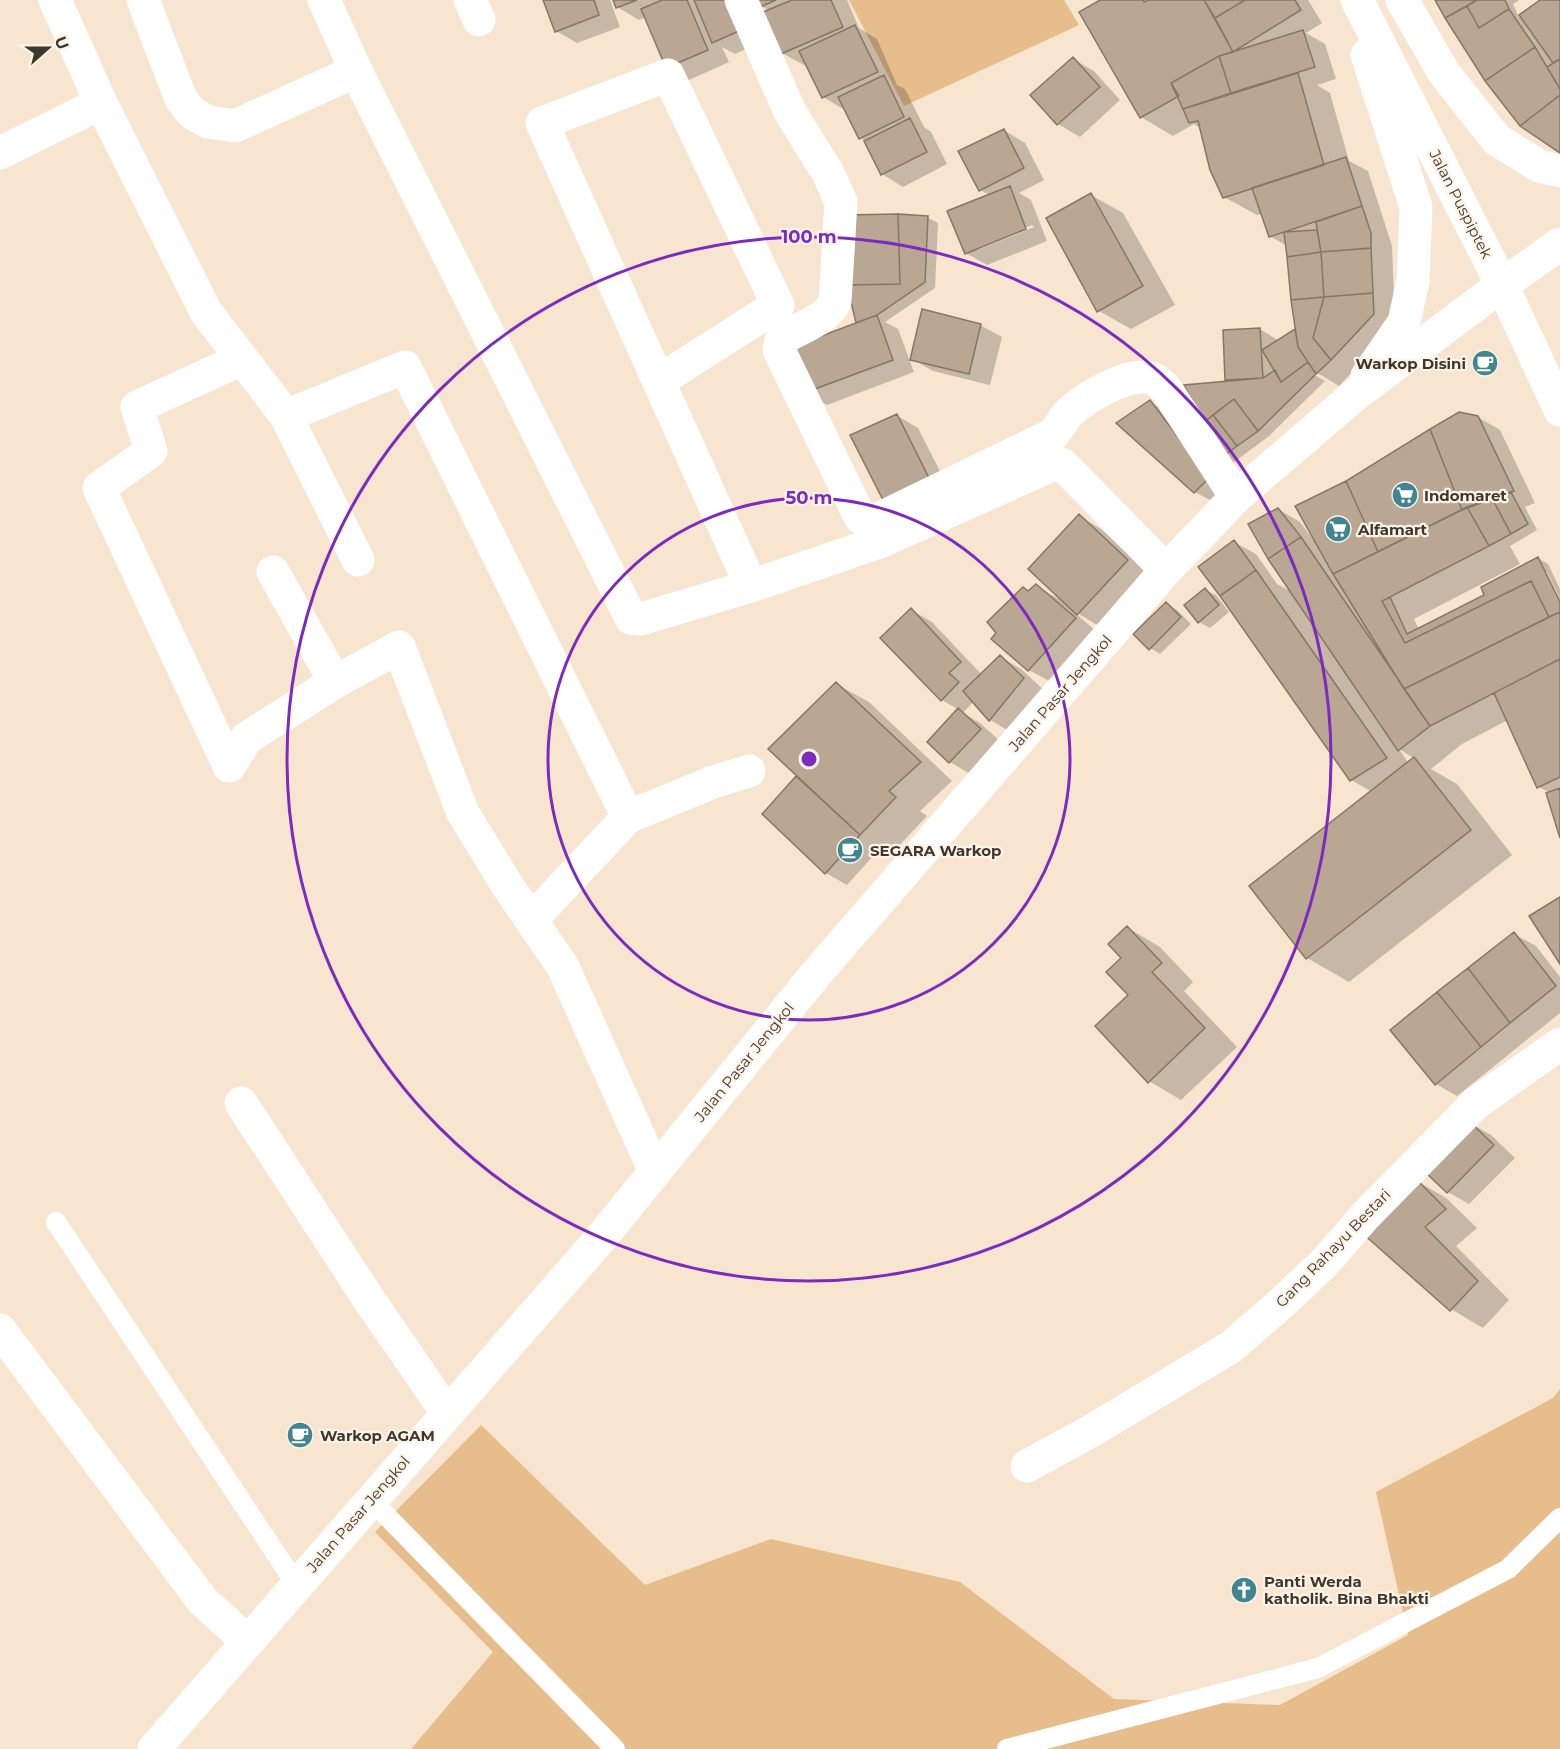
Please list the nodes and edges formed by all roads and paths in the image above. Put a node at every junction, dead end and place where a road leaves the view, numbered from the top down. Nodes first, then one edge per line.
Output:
1 (55, 0) edge
2 (143, 0) edge
3 (324, 0) edge
4 (741, 0) edge
5 (1349, 0) edge
6 (1357, 0) edge
7 (1402, 0) edge
8 (356, 71) junction
9 (101, 103) junction
10 (0, 153) edge
11 (1560, 171) edge
12 (1560, 244) edge
13 (1502, 285) junction
14 (242, 359) junction
15 (659, 381) junction
16 (1355, 395) junction
17 (1560, 410) edge
18 (286, 416) junction
19 (1236, 497) junction
20 (358, 560) dead end
21 (1166, 570) junction
22 (273, 572) dead end
23 (751, 586) junction
24 (335, 682) junction
25 (749, 771) dead end
26 (628, 817) junction
27 (531, 920) junction
28 (1560, 1044) edge
29 (241, 1103) dead end
30 (655, 1172) junction
31 (56, 1222) dead end
32 (0, 1329) edge
33 (447, 1413) junction
34 (1027, 1466) dead end
35 (371, 1500) junction
36 (1560, 1518) edge
37 (296, 1584) junction
38 (247, 1641) junction
39 (154, 1749) edge
40 (615, 1749) edge
41 (1007, 1749) edge

1 - 9 street
2 - 8 street
3 - 8 street
4 - 19 street
5 - 16 street
6 - 13 street, Jalan Puspiptek
7 - 11 street
8 - 23 street
9 - 10 street
9 - 14 street
12 - 13 street
13 - 16 street
13 - 17 street, Jalan Puspiptek
14 - 18 street
14 - 24 street
15 - 15 street
15 - 23 street
16 - 19 street, Jalan Pasar Jengkol
18 - 20 street
18 - 26 street
19 - 21 street, Jalan Pasar Jengkol
21 - 23 street
21 - 30 street, Jalan Pasar Jengkol
22 - 24 street
24 - 27 street
25 - 26 street
26 - 27 street
27 - 30 street
28 - 34 street, Gang Rahayu Bestari
29 - 33 street
30 - 33 street, Jalan Pasar Jengkol
31 - 37 lane
32 - 38 street
33 - 35 street, Jalan Pasar Jengkol
35 - 37 street, Jalan Pasar Jengkol
35 - 40 lane
36 - 41 lane
37 - 38 street, Jalan Pasar Jengkol
38 - 39 street, Jalan Pasar Jengkol

